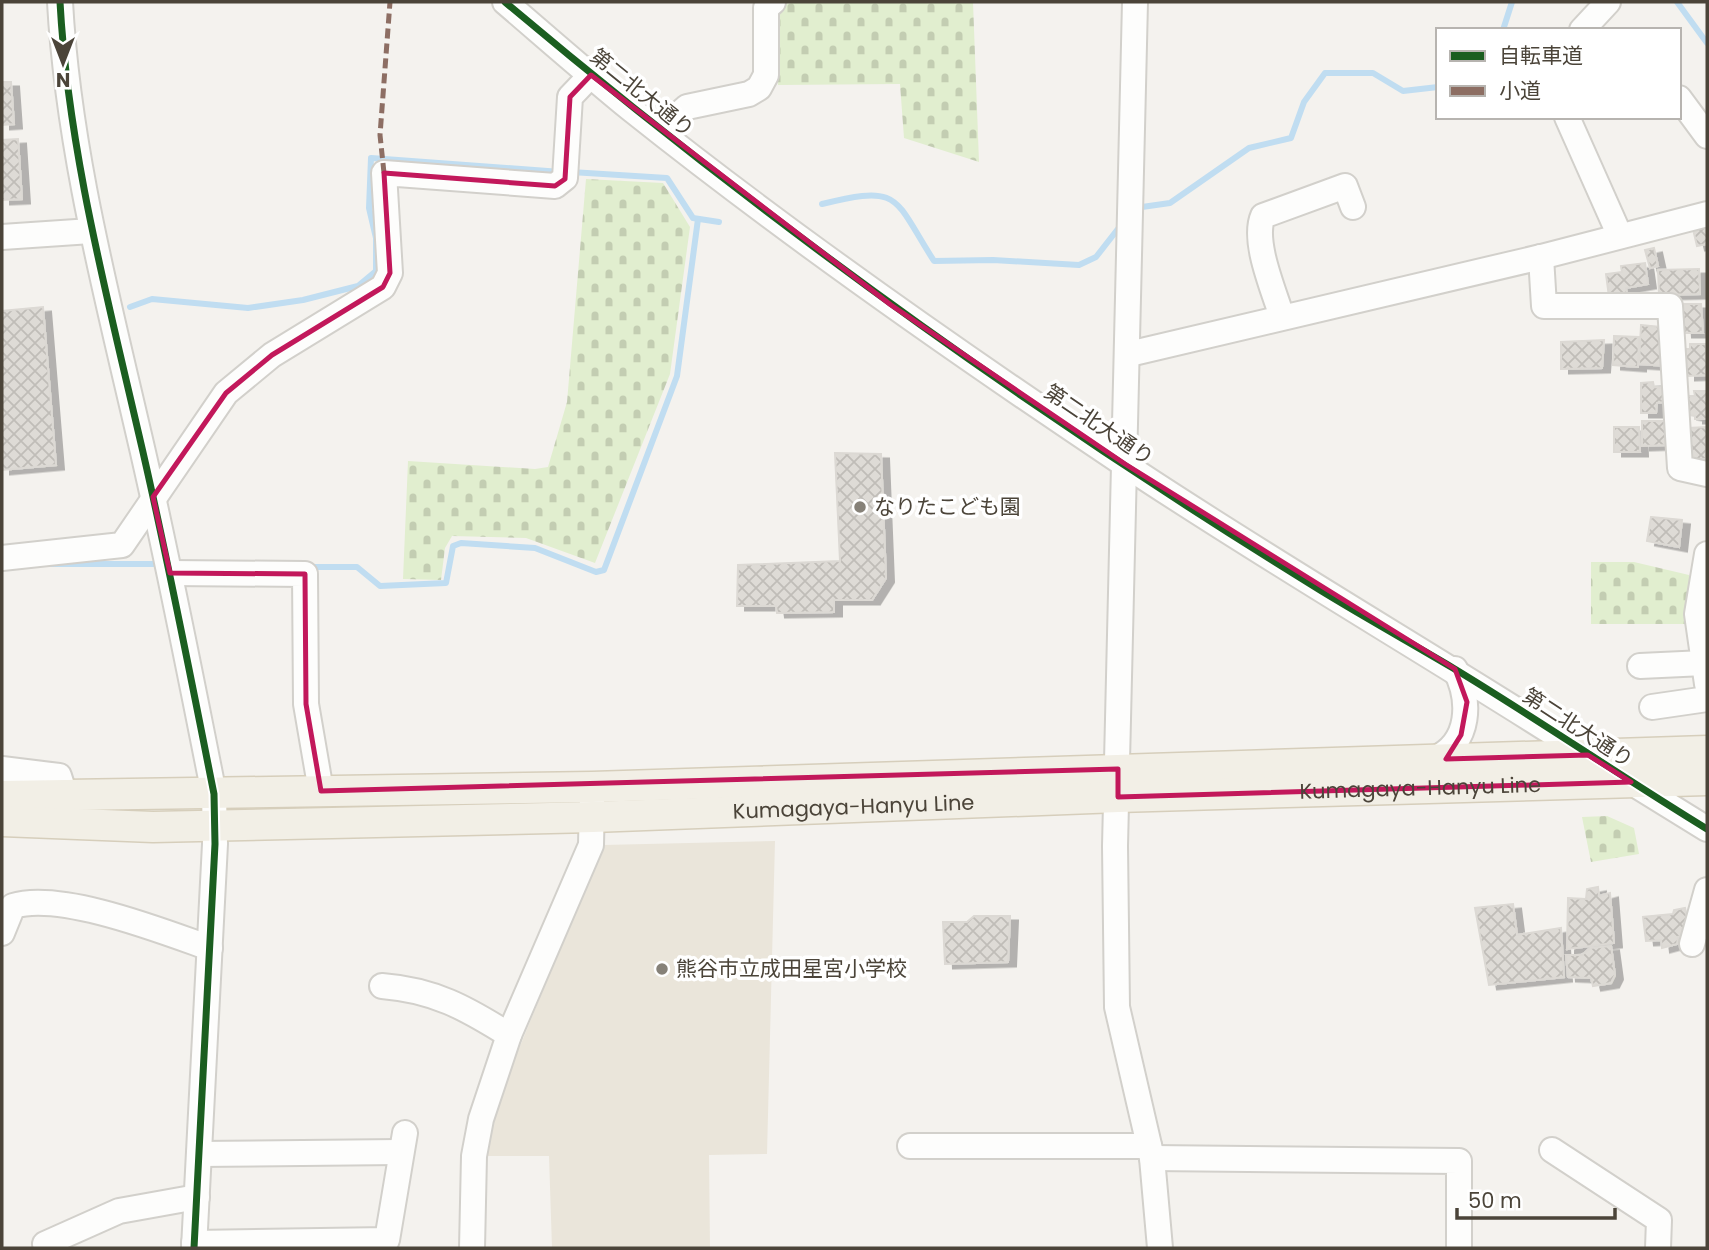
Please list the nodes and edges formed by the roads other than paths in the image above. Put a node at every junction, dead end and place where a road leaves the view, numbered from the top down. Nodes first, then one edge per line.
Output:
1 (60, 2) edge
2 (505, 2) edge
3 (774, 2) edge
4 (1135, 2) edge
5 (1608, 2) edge
6 (1584, 28) edge
7 (591, 75) junction
8 (1681, 102) edge
9 (1568, 119) edge
10 (660, 131) junction
11 (1707, 136) edge
12 (1353, 206) dead end
13 (1707, 214) edge
14 (92, 231) junction
15 (1620, 236) junction
16 (2, 237) edge
17 (1541, 257) junction
18 (1282, 317) junction
19 (1129, 354) junction
20 (1125, 464) junction
21 (1707, 474) edge
22 (153, 497) junction
23 (1707, 554) edge
24 (2, 558) edge
25 (170, 573) junction
26 (1640, 666) dead end
27 (1455, 669) junction
28 (1706, 674) edge
29 (1707, 699) edge
30 (1652, 708) dead end
31 (1707, 751) edge
32 (1588, 755) junction
33 (1434, 759) junction
34 (2, 769) edge
35 (1707, 780) edge
36 (1631, 782) junction
37 (1118, 783) junction
38 (592, 787) junction
39 (321, 791) junction
40 (215, 794) junction
41 (65, 795) junction
42 (2, 796) edge
43 (593, 817) junction
44 (2, 821) edge
45 (216, 826) junction
46 (1707, 829) edge
47 (1707, 890) edge
48 (2, 933) edge
49 (1692, 944) dead end
50 (210, 948) junction
51 (382, 986) dead end
52 (509, 1035) junction
53 (910, 1146) dead end
54 (1552, 1150) dead end
55 (1151, 1152) junction
56 (199, 1154) junction
57 (197, 1196) junction
58 (46, 1244) dead end
59 (194, 1246) edge
60 (472, 1248) edge
61 (1160, 1248) edge
62 (1459, 1248) edge
63 (1658, 1248) edge

1 - 14 street
2 - 7 street, 第二北大通り
3 - 10 street
4 - 19 street
5 - 6 street
7 - 10 street, 第二北大通り
7 - 22 street
8 - 11 street
9 - 15 street
10 - 20 street, 第二北大通り
12 - 18 street
13 - 15 street
14 - 16 street
14 - 22 street
15 - 17 street
17 - 18 street
17 - 21 street
18 - 19 street
19 - 20 street
20 - 27 street, 第二北大通り
20 - 37 street
22 - 24 street
22 - 25 street
23 - 28 street
25 - 39 street
25 - 40 street
26 - 28 street
27 - 32 street, 第二北大通り
27 - 33 street
29 - 30 street
31 - 32 main road, Kumagaya-Hanyu Line
32 - 33 main road, Kumagaya-Hanyu Line
32 - 36 street, 第二北大通り
33 - 37 main road, Kumagaya-Hanyu Line
34 - 41 street
35 - 36 main road, Kumagaya-Hanyu Line
36 - 37 main road, Kumagaya-Hanyu Line
36 - 46 street, 第二北大通り
37 - 38 main road, Kumagaya-Hanyu Line
37 - 43 main road, Kumagaya-Hanyu Line
37 - 55 street
38 - 39 main road, Kumagaya-Hanyu Line
38 - 43 street
39 - 40 main road, Kumagaya-Hanyu Line
40 - 41 main road, Kumagaya-Hanyu Line
40 - 45 street
41 - 42 main road, Kumagaya-Hanyu Line
43 - 45 main road, Kumagaya-Hanyu Line
43 - 52 street
44 - 45 main road, Kumagaya-Hanyu Line
45 - 50 street
47 - 49 street
48 - 50 street
50 - 56 street
51 - 52 street
52 - 60 street
53 - 55 street
54 - 63 street
55 - 61 street
55 - 62 street
56 - 57 street
56 - 59 street
57 - 58 street
57 - 59 street

